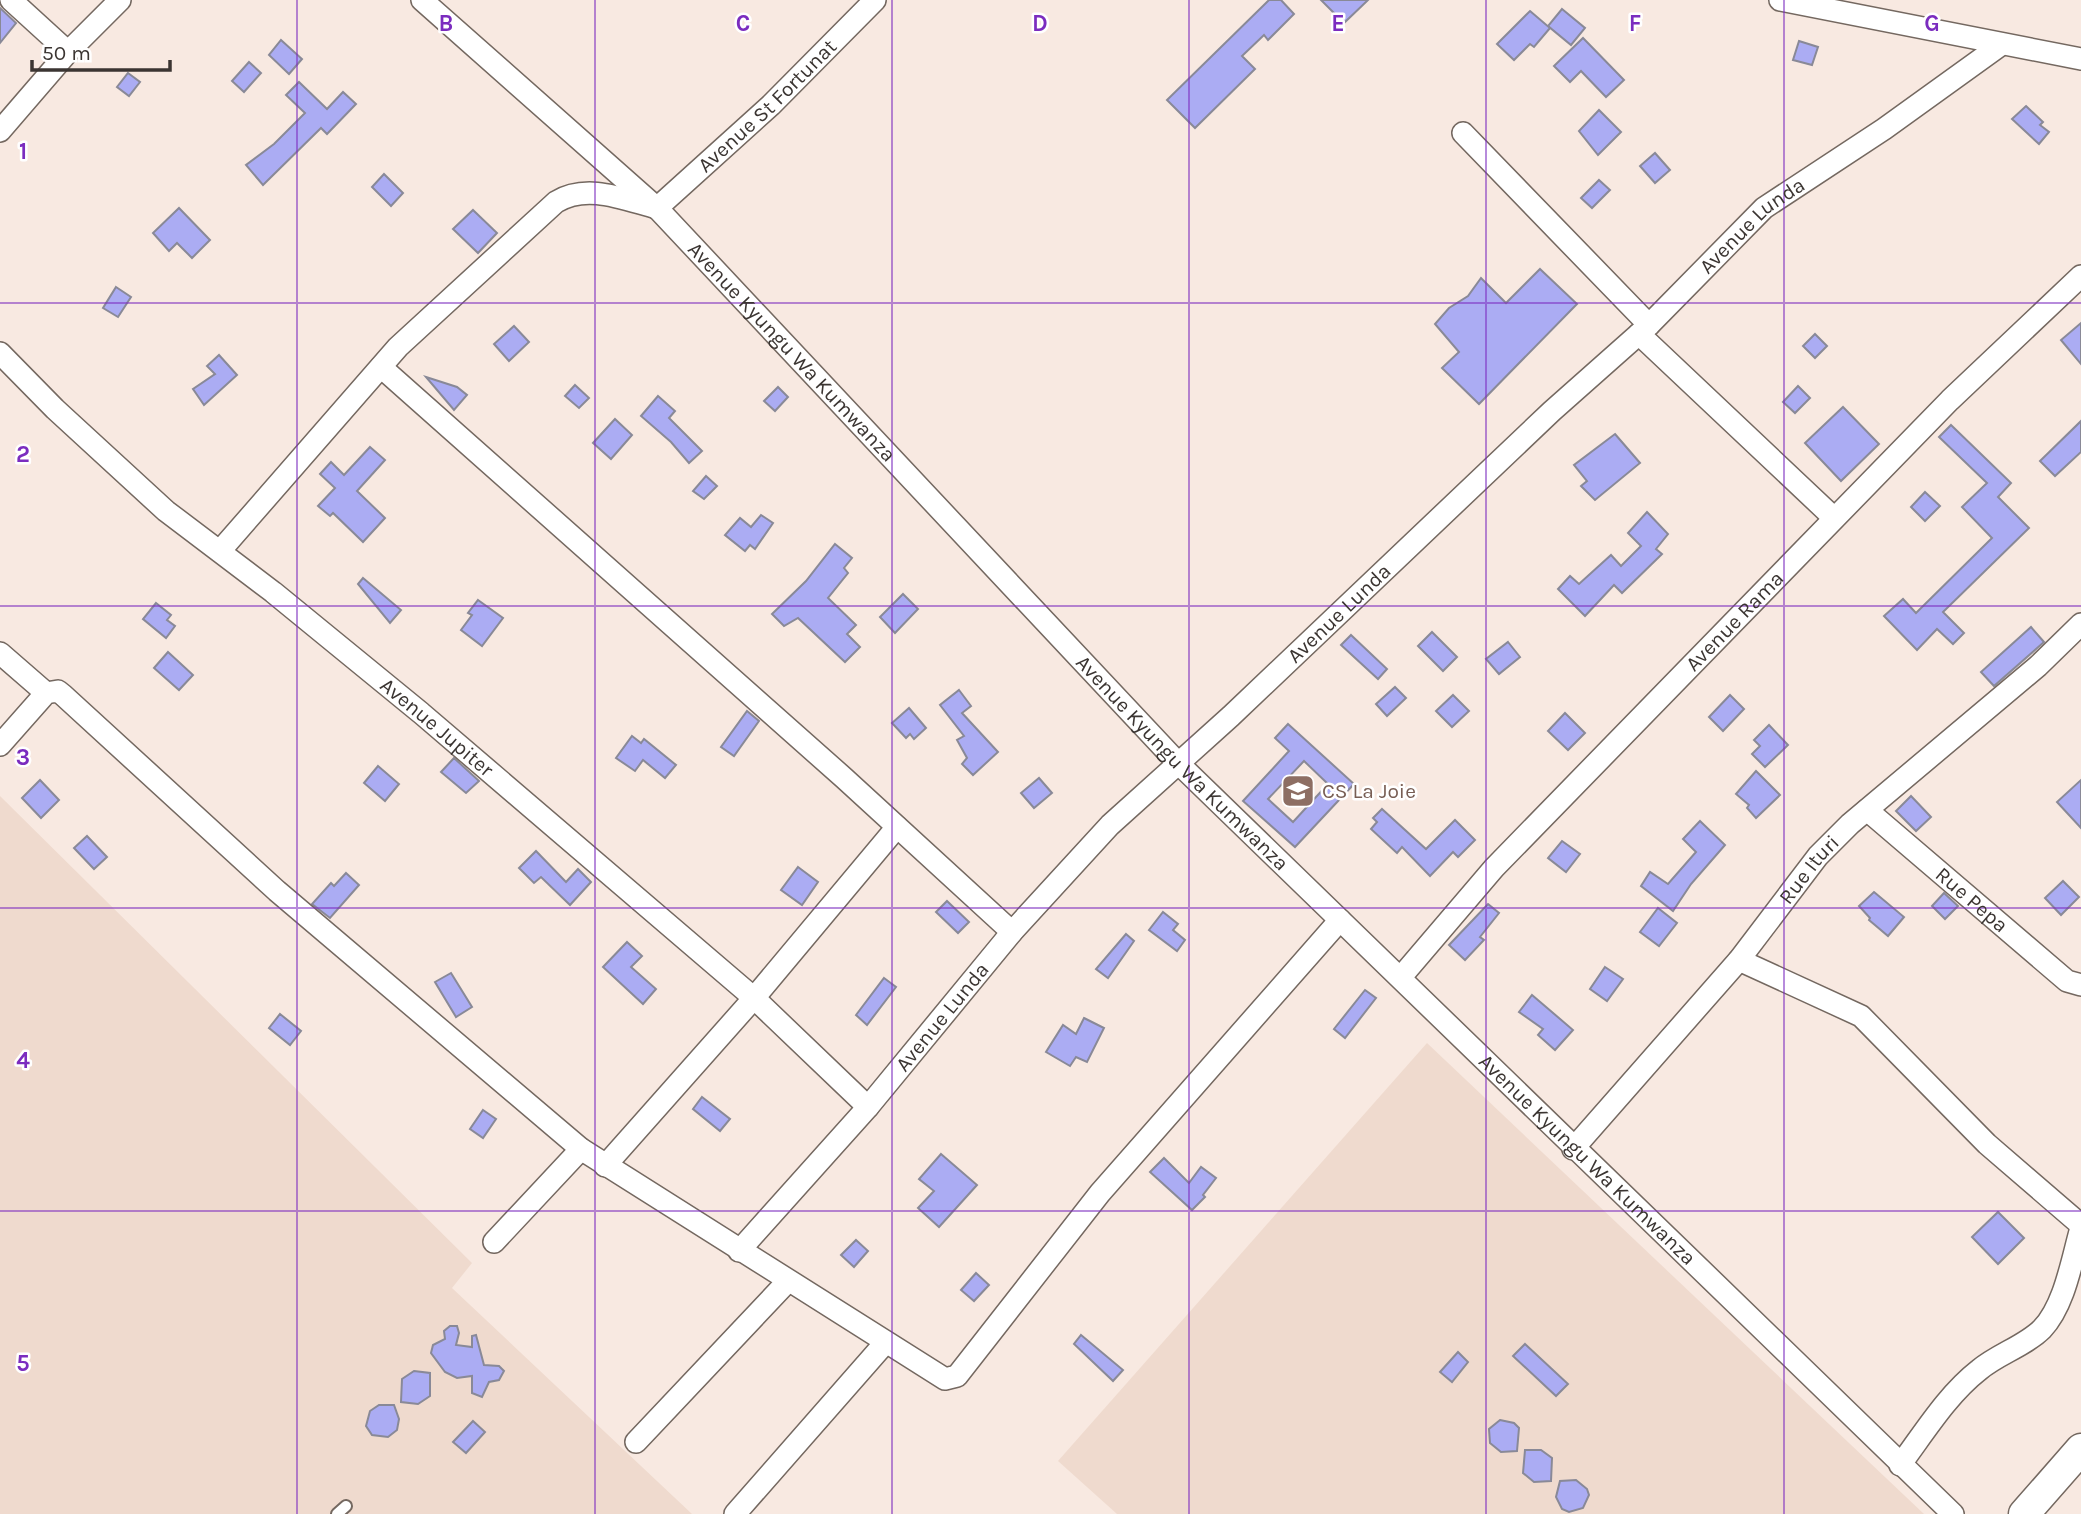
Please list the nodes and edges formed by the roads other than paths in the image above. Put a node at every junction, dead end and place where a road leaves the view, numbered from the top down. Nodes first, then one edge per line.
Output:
1 (11, 0) edge
2 (120, 0) edge
3 (422, 0) edge
4 (875, 0) edge
5 (1780, 0) edge
6 (1814, 4) edge
7 (2003, 44) junction
8 (68, 52) junction
9 (2081, 59) edge
10 (0, 131) edge
11 (1463, 133) dead end
12 (657, 208) junction
13 (2081, 276) edge
14 (1644, 329) junction
15 (0, 353) edge
16 (381, 367) junction
17 (1834, 518) junction
18 (220, 551) junction
19 (2081, 624) edge
20 (0, 653) edge
21 (47, 693) junction
22 (0, 745) edge
23 (1177, 762) junction
24 (1867, 810) junction
25 (897, 827) junction
26 (1340, 920) junction
27 (1012, 932) junction
28 (1739, 960) junction
29 (1401, 976) junction
30 (2081, 985) edge
31 (754, 998) junction
32 (868, 1107) junction
33 (581, 1149) junction
34 (1573, 1149) junction
35 (605, 1166) junction
36 (2081, 1227) edge
37 (494, 1242) dead end
38 (739, 1251) junction
39 (788, 1282) junction
40 (886, 1343) junction
41 (636, 1442) dead end
42 (2081, 1449) edge
43 (1900, 1465) junction
44 (346, 1506) dead end
45 (337, 1514) edge
46 (735, 1514) edge
47 (1953, 1514) edge
48 (2024, 1514) edge

1 - 8 street
2 - 8 street
3 - 12 street, Avenue Kyungu Wa Kumwanza
4 - 12 street, Avenue St Fortunat
5 - 6 street
6 - 7 street
7 - 9 street
7 - 14 street, Avenue Lunda
8 - 10 street
11 - 14 street
12 - 16 street
12 - 23 street, Avenue Kyungu Wa Kumwanza
13 - 17 street, Avenue Rama
14 - 17 street
14 - 23 street, Avenue Lunda
15 - 18 street, Avenue Jupiter
16 - 18 street
16 - 25 street
17 - 29 street, Avenue Rama
18 - 31 street, Avenue Jupiter
19 - 24 street, Rue Ituri
20 - 21 street
21 - 22 street
21 - 33 street
23 - 26 street, Avenue Kyungu Wa Kumwanza
23 - 27 street, Avenue Lunda
24 - 28 street, Rue Ituri
24 - 30 street, Rue Pepa
25 - 27 street
25 - 31 street
26 - 29 street, Avenue Kyungu Wa Kumwanza
26 - 40 street
27 - 32 street, Avenue Lunda
28 - 34 street, Rue Ituri
28 - 36 street
29 - 34 street, Avenue Kyungu Wa Kumwanza
31 - 32 street, Avenue Jupiter
31 - 35 street
32 - 38 street, Avenue Lunda
33 - 35 street
33 - 37 street
34 - 43 street, Avenue Kyungu Wa Kumwanza
35 - 38 street
36 - 43 street
38 - 39 street
39 - 40 street
39 - 41 street
40 - 46 street
42 - 48 main road
43 - 47 street, Avenue Kyungu Wa Kumwanza
44 - 45 lane

